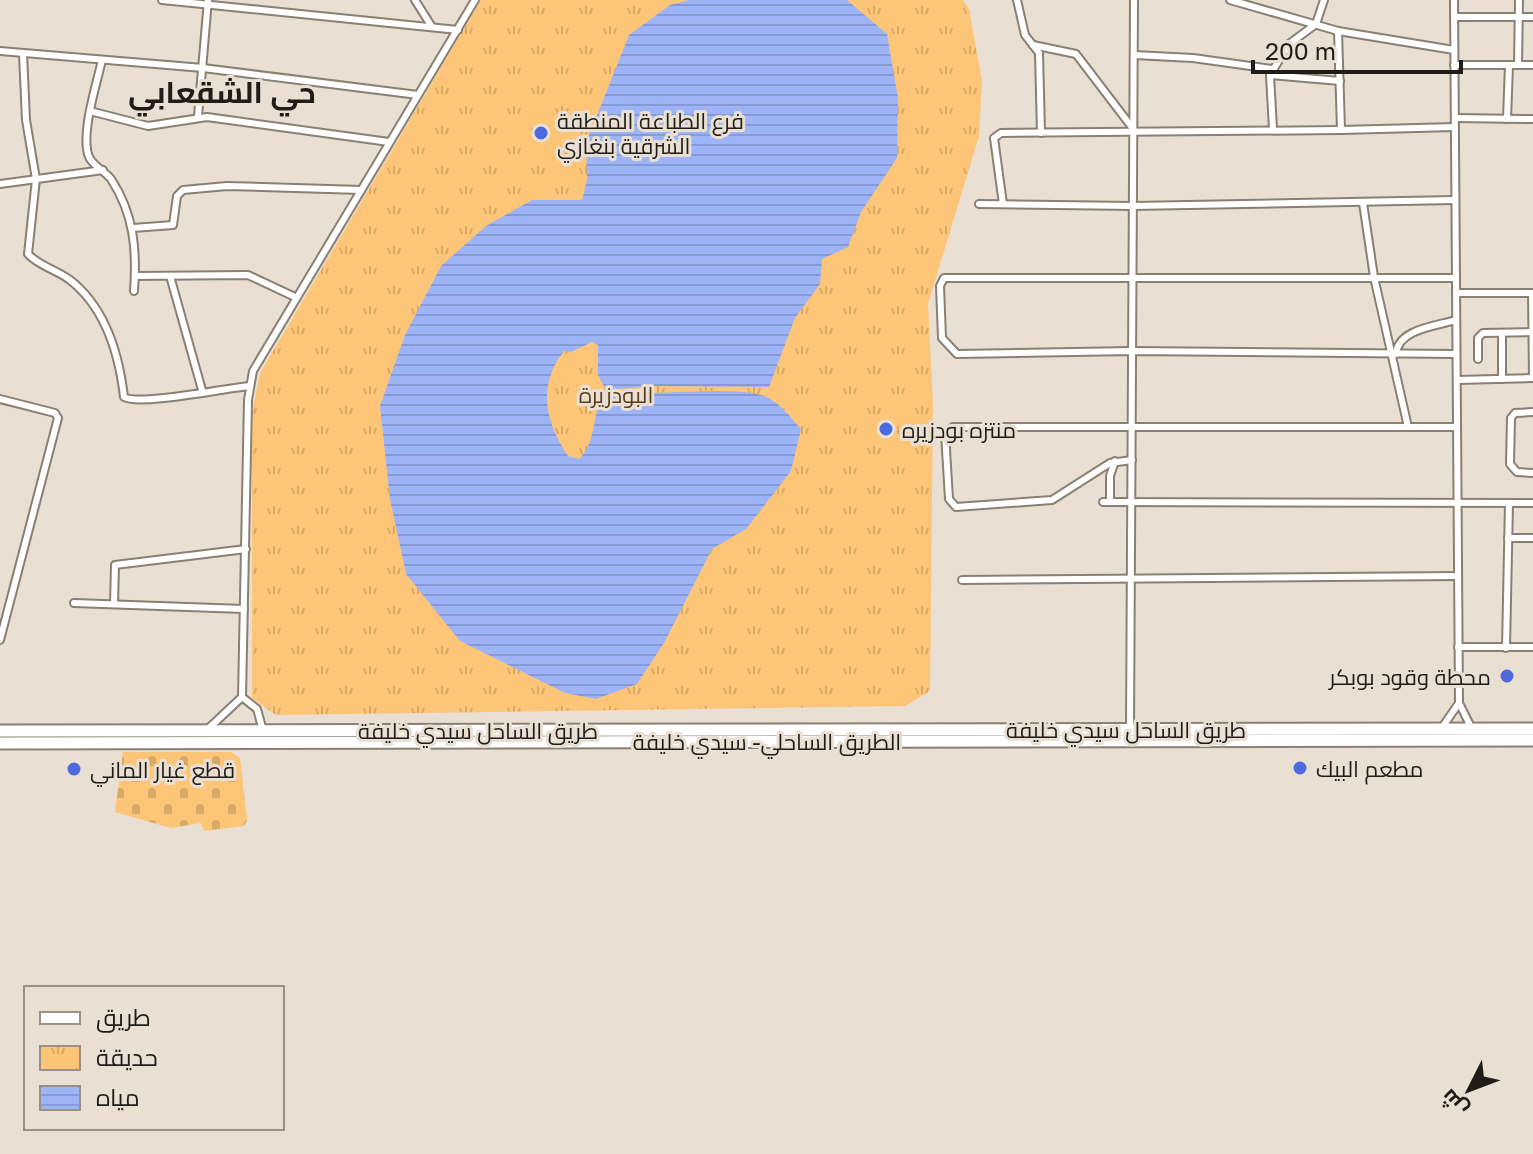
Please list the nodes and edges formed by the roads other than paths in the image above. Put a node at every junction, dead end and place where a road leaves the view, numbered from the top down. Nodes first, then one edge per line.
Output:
1 (162, 0) edge
2 (415, 0) edge
3 (475, 0) edge
4 (1017, 0) edge
5 (1134, 0) edge
6 (1230, 0) edge
7 (1324, 0) edge
8 (1454, 0) edge
9 (1519, 0) edge
10 (1241, 1) edge
11 (208, 2) edge
12 (1454, 17) junction
13 (1519, 17) junction
14 (1533, 17) edge
15 (1316, 24) junction
16 (432, 27) junction
17 (458, 30) junction
18 (1338, 31) junction
19 (1033, 45) junction
20 (1454, 50) junction
21 (0, 51) edge
22 (23, 54) junction
23 (1134, 55) junction
24 (102, 60) junction
25 (1454, 65) junction
26 (1509, 65) junction
27 (1518, 65) junction
28 (1533, 65) edge
29 (203, 68) junction
30 (1271, 72) junction
31 (1340, 81) junction
32 (418, 95) junction
33 (90, 111) junction
34 (198, 116) junction
35 (1455, 118) junction
36 (1507, 119) junction
37 (1533, 119) edge
38 (1455, 127) junction
39 (1273, 129) junction
40 (1134, 130) junction
41 (1341, 130) junction
42 (1041, 133) junction
43 (389, 142) junction
44 (103, 170) junction
45 (36, 179) junction
46 (0, 184) edge
47 (361, 190) junction
48 (1455, 200) junction
49 (1363, 203) junction
50 (979, 204) dead end
51 (1003, 204) junction
52 (1133, 206) junction
53 (133, 228) junction
54 (135, 276) junction
55 (170, 276) junction
56 (1374, 277) junction
57 (1456, 278) junction
58 (1133, 280) junction
59 (134, 291) dead end
60 (1456, 293) junction
61 (1532, 293) edge
62 (295, 297) junction
63 (1456, 320) junction
64 (1533, 332) edge
65 (1502, 333) junction
66 (1132, 351) junction
67 (1394, 353) junction
68 (1456, 354) junction
69 (1478, 359) dead end
70 (1533, 378) edge
71 (1502, 379) junction
72 (1457, 380) junction
73 (250, 386) junction
74 (202, 390) junction
75 (0, 399) edge
76 (1533, 412) edge
77 (1408, 427) junction
78 (1457, 427) junction
79 (1132, 429) junction
80 (1132, 460) junction
81 (1115, 461) junction
82 (1533, 473) edge
83 (1131, 501) junction
84 (1458, 501) junction
85 (1509, 503) junction
86 (1533, 503) edge
87 (1508, 538) junction
88 (1533, 538) edge
89 (246, 549) junction
90 (1458, 576) junction
91 (1131, 579) junction
92 (962, 580) dead end
93 (74, 603) dead end
94 (114, 604) junction
95 (244, 609) junction
96 (3, 619) edge
97 (0, 640) edge
98 (1458, 647) junction
99 (1533, 647) edge
100 (1506, 648) junction
101 (242, 697) junction
102 (1459, 703) junction
103 (1130, 729) junction
104 (1441, 729) junction
105 (1472, 729) junction
106 (1533, 729) edge
107 (0, 731) edge
108 (205, 731) junction
109 (263, 731) junction
110 (1047, 735) junction
111 (1533, 740) edge
112 (0, 743) edge

1 - 11 street
2 - 16 street
3 - 17 street
4 - 19 street
5 - 23 street
6 - 10 street
7 - 15 street
8 - 12 street
9 - 13 street
10 - 15 street
11 - 16 street
11 - 29 street
12 - 13 street
12 - 20 street
13 - 14 street
13 - 27 street
15 - 18 street
15 - 30 street
16 - 17 street
17 - 32 street
18 - 20 street
18 - 31 street
19 - 40 street
19 - 42 street
20 - 25 street
21 - 22 street
22 - 24 street
22 - 45 street
23 - 30 street
23 - 40 street
24 - 29 street
24 - 33 street
25 - 26 street
25 - 35 street
26 - 27 street
26 - 36 street
27 - 28 street
29 - 32 street
29 - 34 street
30 - 31 street
30 - 39 street
31 - 41 street
32 - 43 street
33 - 34 street
33 - 44 street
34 - 43 street
35 - 36 street
35 - 38 street
36 - 37 street
38 - 41 street
38 - 48 street
39 - 40 street
39 - 41 street
40 - 42 street
40 - 52 street
42 - 51 street
43 - 47 street
44 - 45 street
44 - 53 street
45 - 46 street
45 - 74 street
47 - 53 street
47 - 62 street
48 - 49 street
48 - 57 street
49 - 52 street
49 - 56 street
50 - 51 street
51 - 52 street
52 - 58 street
53 - 54 street
54 - 55 street
54 - 59 street
55 - 62 street
55 - 74 street
56 - 57 street
56 - 58 street
56 - 67 street
57 - 60 street
58 - 66 street
58 - 66 street
60 - 61 street
60 - 63 street
61 - 64 street
62 - 73 street
63 - 67 street
63 - 68 street
64 - 65 street
64 - 70 street
65 - 69 street
65 - 71 street
66 - 67 street
66 - 79 street
67 - 68 street
67 - 77 street
68 - 72 street
70 - 71 street
71 - 72 street
72 - 78 street
73 - 74 street
73 - 89 street
75 - 96 street
76 - 82 street
77 - 78 street
77 - 79 street
78 - 84 street
79 - 80 street
79 - 81 street
80 - 81 street
80 - 83 street
81 - 83 street
83 - 84 street
83 - 91 street
84 - 85 street
84 - 90 street
85 - 86 street
85 - 87 street
87 - 88 street
87 - 100 street
89 - 94 street
89 - 95 street
90 - 91 street
90 - 98 street
91 - 92 street
91 - 103 street
93 - 94 street
94 - 95 street
95 - 101 street
96 - 97 street
98 - 100 street
98 - 102 street
99 - 100 street
101 - 108 street
101 - 109 street
102 - 104 street
102 - 105 street
103 - 104 highway, طريق الساحل سيدي خليفة
103 - 110 highway, طريق الساحل سيدي خليفة
104 - 105 highway, طريق الساحل سيدي خليفة
105 - 106 highway, طريق الساحل سيدي خليفة
107 - 108 highway, طريق الساحل سيدي خليفة
108 - 109 highway, طريق الساحل سيدي خليفة
109 - 110 highway, طريق الساحل سيدي خليفة
110 - 111 highway, الطريق الساحلي- سيدي خليفة
110 - 112 highway, الطريق الساحلي- سيدي خليفة

